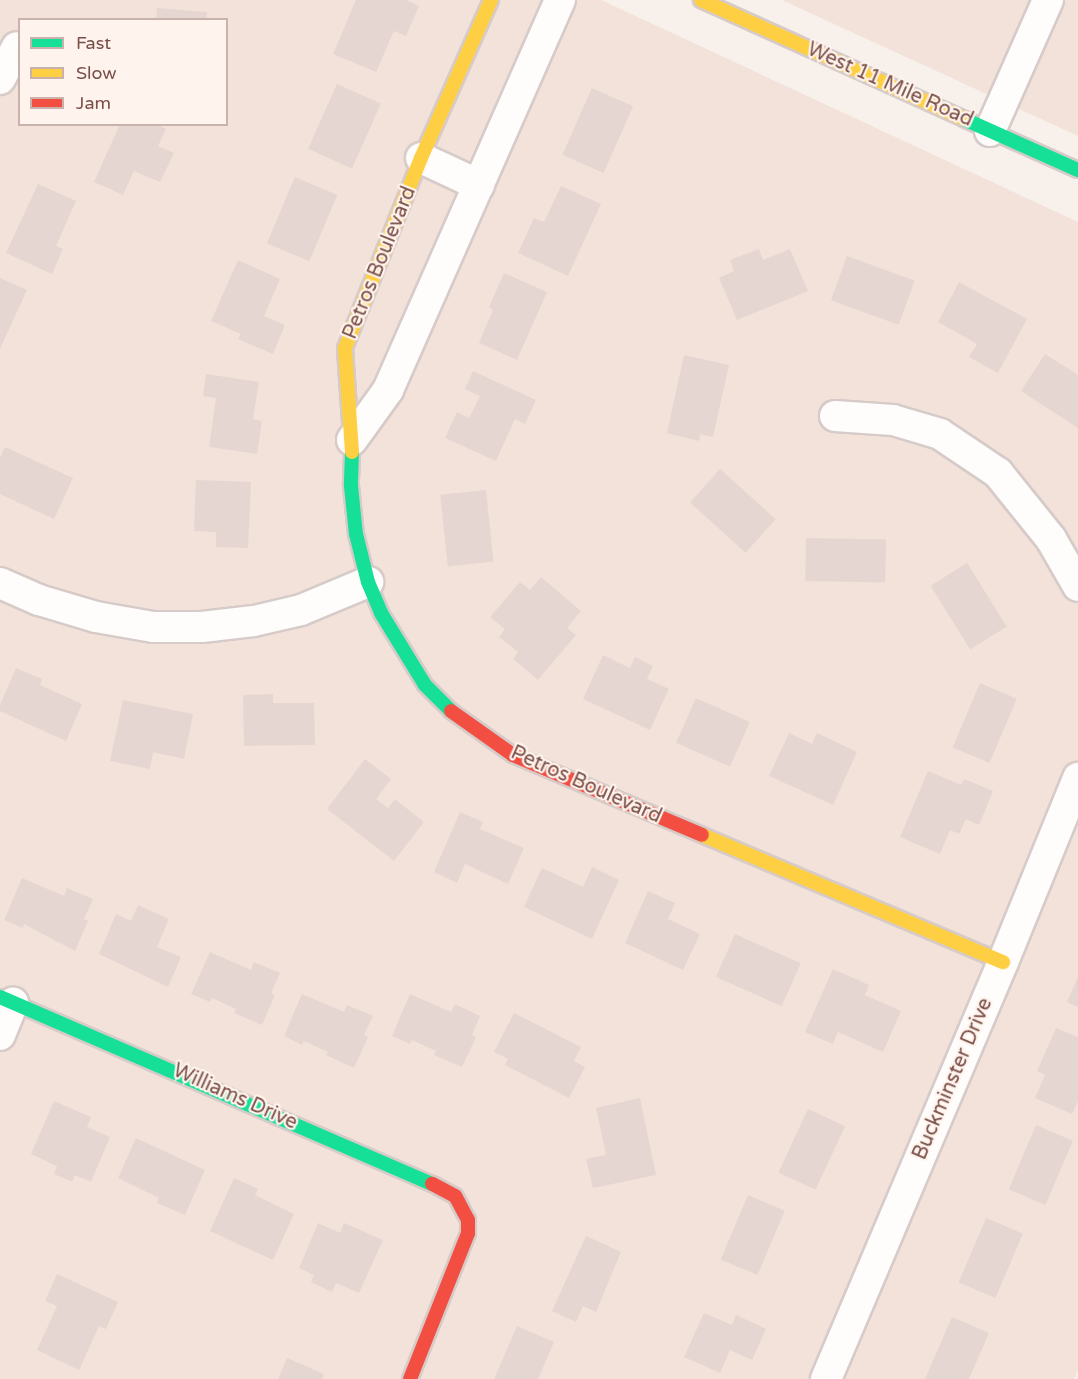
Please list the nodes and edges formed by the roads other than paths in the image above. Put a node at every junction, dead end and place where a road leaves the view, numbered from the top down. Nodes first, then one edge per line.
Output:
1 (491, 0) edge
2 (560, 0) edge
3 (701, 0) edge
4 (1047, 0) edge
5 (17, 47) dead end
6 (0, 79) edge
7 (990, 130) junction
8 (421, 158) junction
9 (1078, 170) edge
10 (478, 186) junction
11 (836, 416) dead end
12 (352, 440) junction
13 (368, 582) junction
14 (0, 583) edge
15 (1078, 586) edge
16 (1078, 778) edge
17 (1003, 962) junction
18 (7, 1000) edge
19 (0, 1035) edge
20 (410, 1379) edge
21 (826, 1379) edge

1 - 8 street, Petros Boulevard
2 - 10 street
3 - 7 street, West 11 Mile Road
4 - 7 street
5 - 6 street
7 - 9 street, West 11 Mile Road
8 - 10 street
8 - 12 street, Petros Boulevard
10 - 12 street
11 - 15 street
12 - 13 street, Petros Boulevard
13 - 14 street
13 - 17 street, Petros Boulevard
16 - 17 street, Buckminster Drive
17 - 21 street, Buckminster Drive
18 - 19 street
18 - 20 street, Williams Drive

